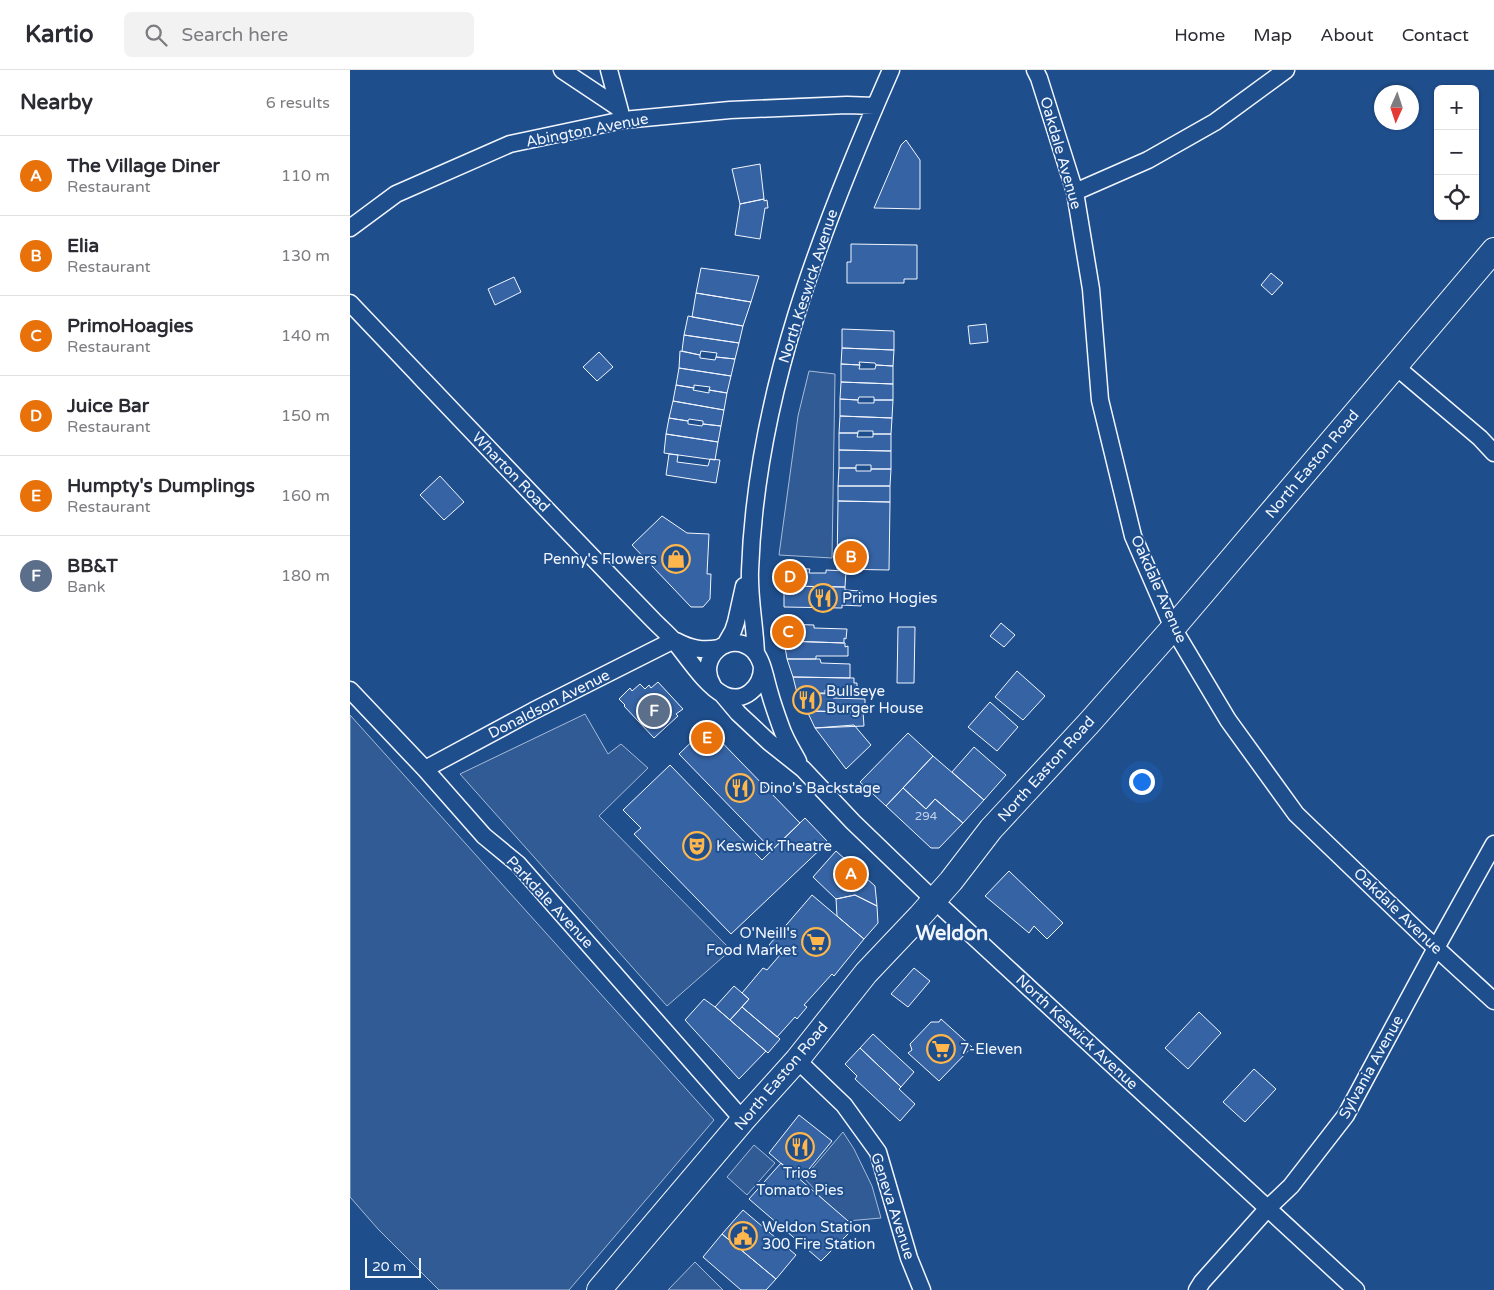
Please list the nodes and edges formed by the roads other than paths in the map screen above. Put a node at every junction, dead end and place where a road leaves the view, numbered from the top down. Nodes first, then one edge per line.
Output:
1 (562, 70) edge
2 (609, 70) edge
3 (890, 70) edge
4 (1035, 70) edge
5 (1286, 70) edge
6 (874, 106) junction
7 (621, 114) junction
8 (1075, 192) junction
9 (350, 228) edge
10 (1494, 250) edge
11 (350, 303) edge
12 (1395, 366) junction
13 (1494, 453) edge
14 (752, 540) junction
15 (1173, 628) junction
16 (674, 640) junction
17 (722, 647) junction
18 (760, 661) junction
19 (350, 690) edge
20 (718, 691) junction
21 (425, 769) junction
22 (803, 769) junction
23 (1494, 844) edge
24 (934, 900) junction
25 (1436, 948) junction
26 (1494, 1001) edge
27 (797, 1060) junction
28 (743, 1120) junction
29 (1268, 1208) junction
30 (599, 1290) edge
31 (922, 1290) edge
32 (1197, 1290) edge
33 (1356, 1290) edge

1 - 7 street
2 - 7 street
3 - 6 street, North Keswick Avenue
4 - 8 street, Oakdale Avenue
5 - 8 street
6 - 7 street, Abington Avenue
6 - 14 street, North Keswick Avenue
7 - 9 street, Abington Avenue
8 - 15 street, Oakdale Avenue
10 - 12 main road, North Easton Road
11 - 16 street, Wharton Road
12 - 13 street
12 - 15 main road, North Easton Road
14 - 17 street, North Keswick Avenue
14 - 18 street, North Keswick Avenue
15 - 24 main road, North Easton Road
15 - 25 street, Oakdale Avenue
16 - 17 street, Wharton Road
16 - 20 street, Wharton Road
16 - 21 street, Donaldson Avenue
17 - 18 street, Wharton Road
17 - 20 street, North Keswick Avenue
18 - 20 street
18 - 22 street, North Keswick Avenue
19 - 21 street, Parkdale Avenue
20 - 22 street, North Keswick Avenue
21 - 28 street, Parkdale Avenue
22 - 24 street, North Keswick Avenue
23 - 25 street, Sylvania Avenue
24 - 27 main road, North Easton Road
24 - 29 street, North Keswick Avenue
25 - 26 street, Oakdale Avenue
25 - 29 street, Sylvania Avenue
27 - 28 main road, North Easton Road
27 - 31 street, Geneva Avenue
28 - 30 main road, North Easton Road
29 - 32 street, Sylvania Avenue
29 - 33 street, North Keswick Avenue

